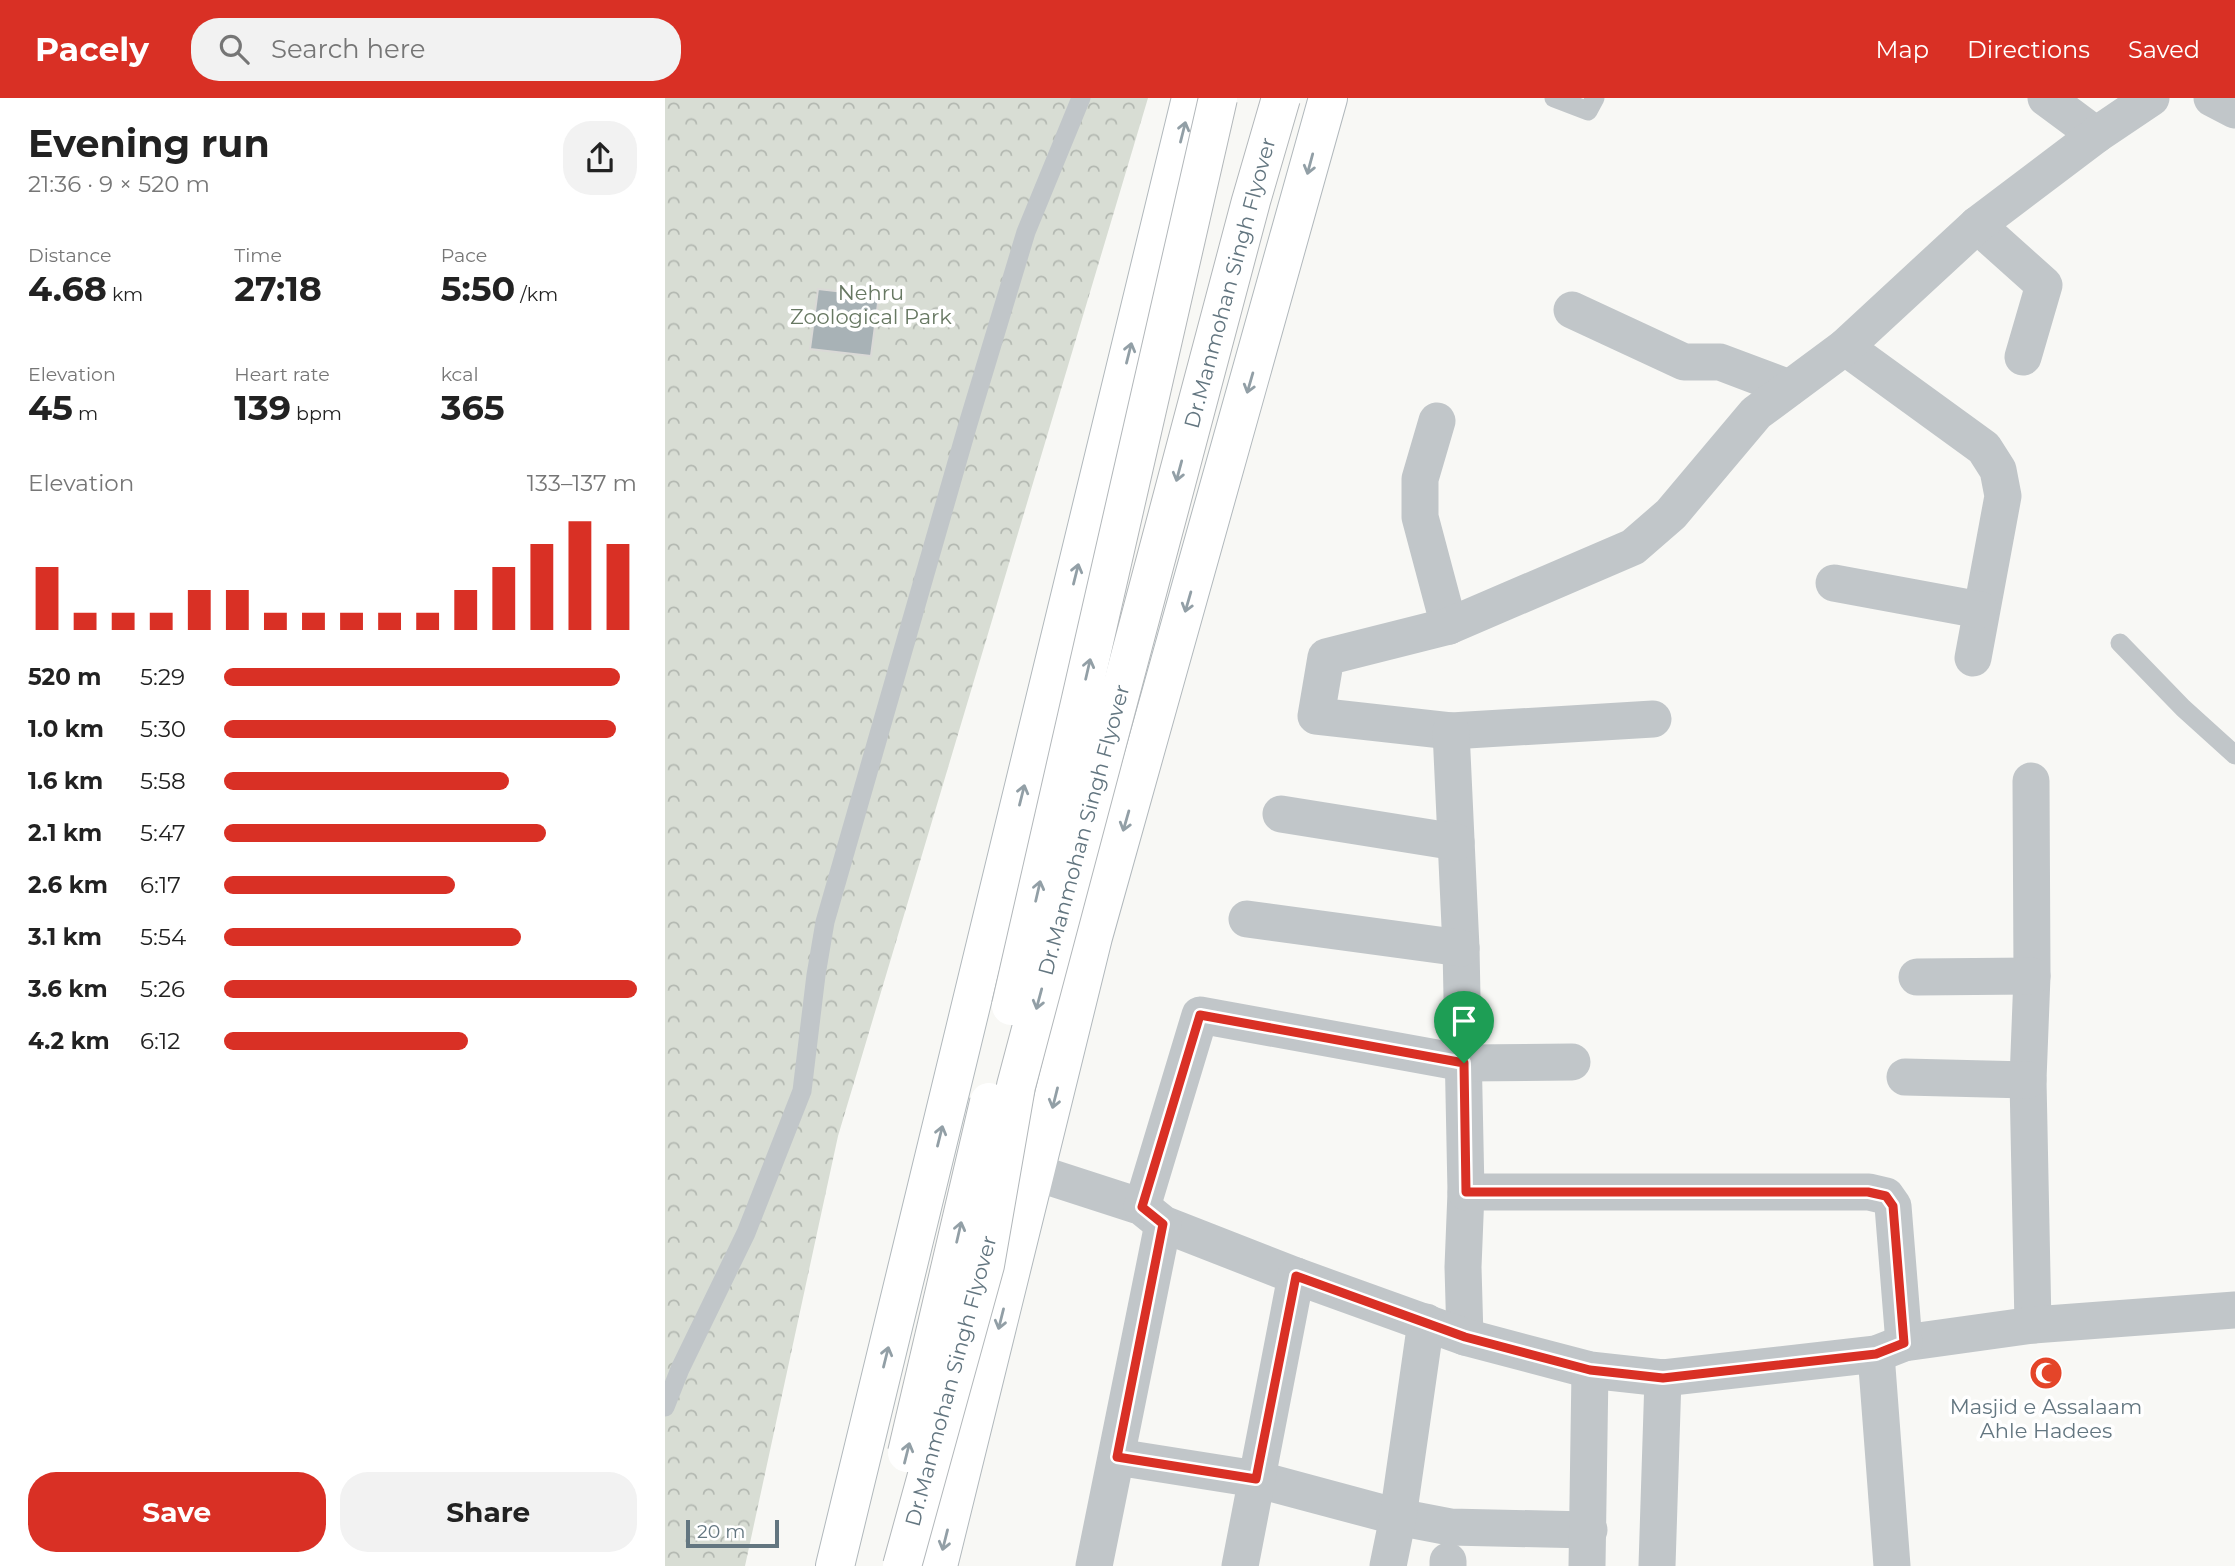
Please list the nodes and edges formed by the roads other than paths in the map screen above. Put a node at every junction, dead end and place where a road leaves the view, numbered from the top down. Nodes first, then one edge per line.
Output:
1 (1081, 98) edge
2 (1191, 98) edge
3 (1218, 98) edge
4 (1281, 98) edge
5 (1328, 98) edge
6 (1553, 98) edge
7 (1595, 98) edge
8 (2046, 98) edge
9 (2151, 98) edge
10 (2212, 98) edge
11 (2235, 110) edge
12 (2096, 135) junction
13 (1977, 225) junction
14 (1572, 310) dead end
15 (1845, 347) junction
16 (2023, 357) dead end
17 (1789, 388) junction
18 (1437, 421) dead end
19 (1835, 583) dead end
20 (1980, 610) junction
21 (1449, 626) junction
22 (2120, 643) dead end
23 (1973, 658) dead end
24 (1653, 719) dead end
25 (1451, 731) junction
26 (2235, 755) edge
27 (2031, 781) dead end
28 (1280, 814) dead end
29 (1456, 842) junction
30 (1247, 919) dead end
31 (991, 926) junction
32 (1093, 937) junction
33 (1461, 948) junction
34 (2032, 976) junction
35 (1917, 977) dead end
36 (1572, 1062) dead end
37 (1464, 1063) junction
38 (1905, 1077) dead end
39 (2028, 1080) junction
40 (1037, 1173) junction
41 (1466, 1192) junction
42 (1152, 1215) junction
43 (1296, 1276) junction
44 (2235, 1310) edge
45 (1426, 1322) junction
46 (2033, 1325) junction
47 (1465, 1337) junction
48 (1890, 1349) junction
49 (1590, 1370) junction
50 (1663, 1378) junction
51 (665, 1407) edge
52 (1117, 1457) junction
53 (1256, 1479) junction
54 (1398, 1517) junction
55 (1589, 1530) junction
56 (835, 1566) edge
57 (875, 1566) edge
58 (902, 1566) edge
59 (938, 1566) edge
60 (1094, 1566) edge
61 (1240, 1566) edge
62 (1388, 1566) edge
63 (1587, 1566) edge
64 (1657, 1566) edge
65 (1892, 1566) edge

1 - 51 lane
31 -> 2 main road
57 -> 3 main road, Dr.Manmohan Singh Flyover, bridge
4 -> 58 main road, Dr.Manmohan Singh Flyover, bridge
5 -> 32 main road
6 - 7 lane
8 - 12 street
9 - 12 street
10 - 11 street
12 - 13 street
13 - 15 street
13 - 16 street
14 - 17 street
15 - 17 street
15 - 20 street
17 - 21 street
18 - 21 street
19 - 20 street
20 - 23 street
21 - 25 street
22 - 26 lane
24 - 25 street
25 - 29 street
27 - 34 street
28 - 29 street
29 - 33 street
30 - 33 street
31 - 32 main road
56 -> 31 main road
32 -> 40 main road
33 - 37 street
34 - 35 street
34 - 39 street
36 - 37 street
37 - 41 street
37 - 42 street
38 - 39 street
39 - 46 street
40 - 42 street
40 -> 59 main road
41 - 47 street
41 - 48 street
42 - 43 street
42 - 52 street
43 - 45 street
43 - 53 street
44 - 46 street
45 - 47 street
45 - 54 street
46 - 48 street
47 - 49 street
48 - 50 street
48 - 65 street
49 - 50 street
49 - 55 street
50 - 64 street
52 - 53 street
52 - 60 street
53 - 54 street
53 - 61 street
54 - 55 street
54 - 62 street
55 - 63 street

